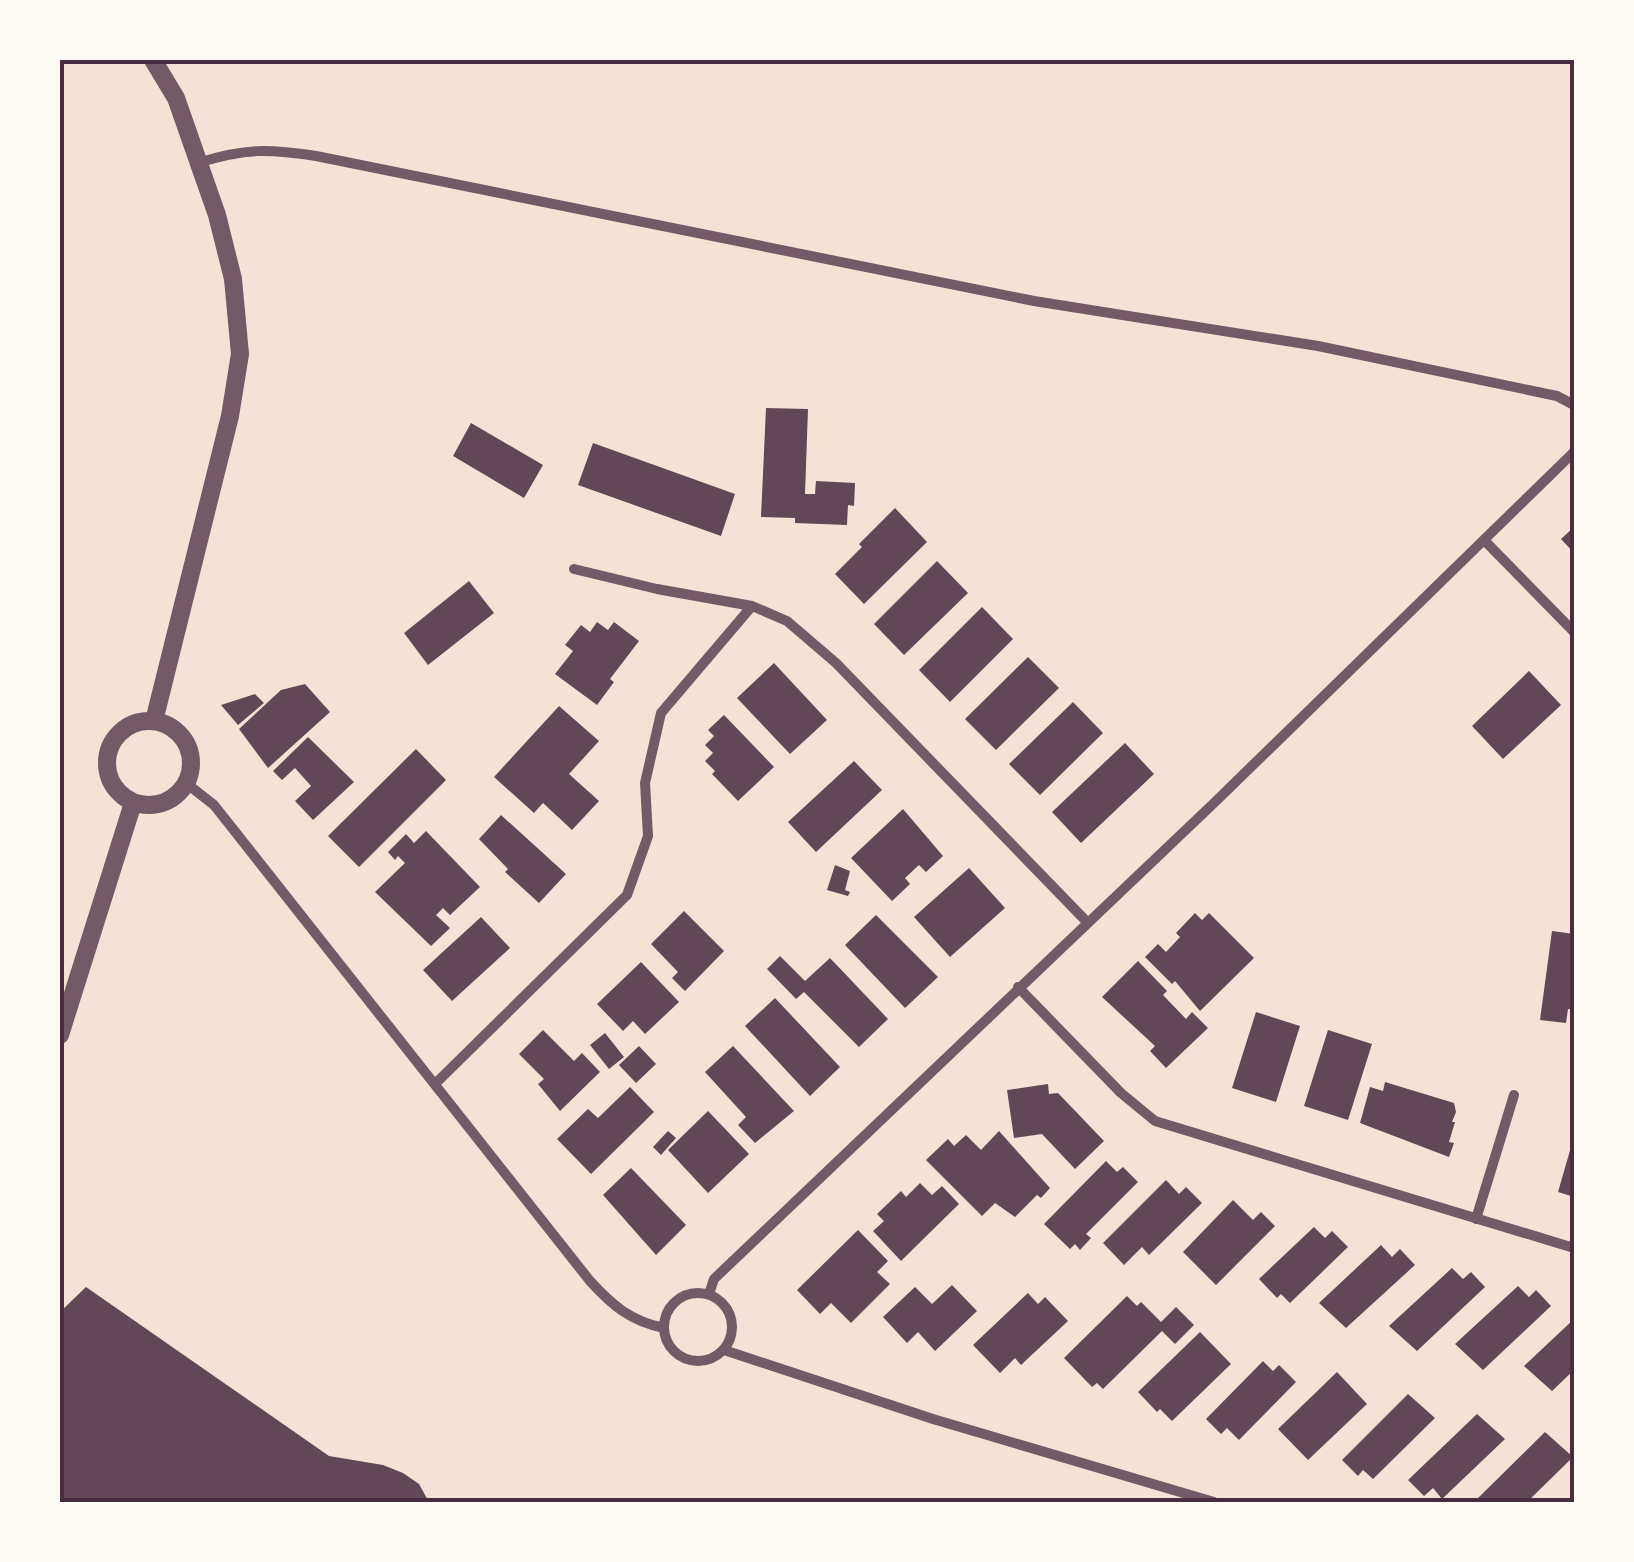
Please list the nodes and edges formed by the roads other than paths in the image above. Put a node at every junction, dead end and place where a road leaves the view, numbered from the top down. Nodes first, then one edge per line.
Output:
1 (159, 62) edge
2 (201, 162) junction
3 (1574, 404) edge
4 (1574, 452) edge
5 (1484, 540) junction
6 (574, 568) dead end
7 (752, 606) junction
8 (1574, 632) edge
9 (154, 721) junction
10 (186, 783) junction
11 (133, 803) junction
12 (1087, 922) junction
13 (1018, 987) junction
14 (60, 1035) edge
15 (435, 1084) junction
16 (1514, 1095) dead end
17 (1476, 1219) junction
18 (1574, 1248) edge
19 (708, 1294) junction
20 (664, 1328) junction
21 (724, 1350) junction
22 (1214, 1502) edge

1 - 2 street
2 - 3 street
2 - 9 street
4 - 5 street
5 - 8 street
5 - 12 street
6 - 7 street
7 - 12 street
7 - 15 street
9 - 10 street
9 - 11 street
10 - 11 street
10 - 15 street
11 - 14 street
12 - 13 street
13 - 17 street
13 - 19 street
15 - 20 street
16 - 17 street
17 - 18 street
19 - 20 street
19 - 21 street
20 - 21 street
21 - 22 street

